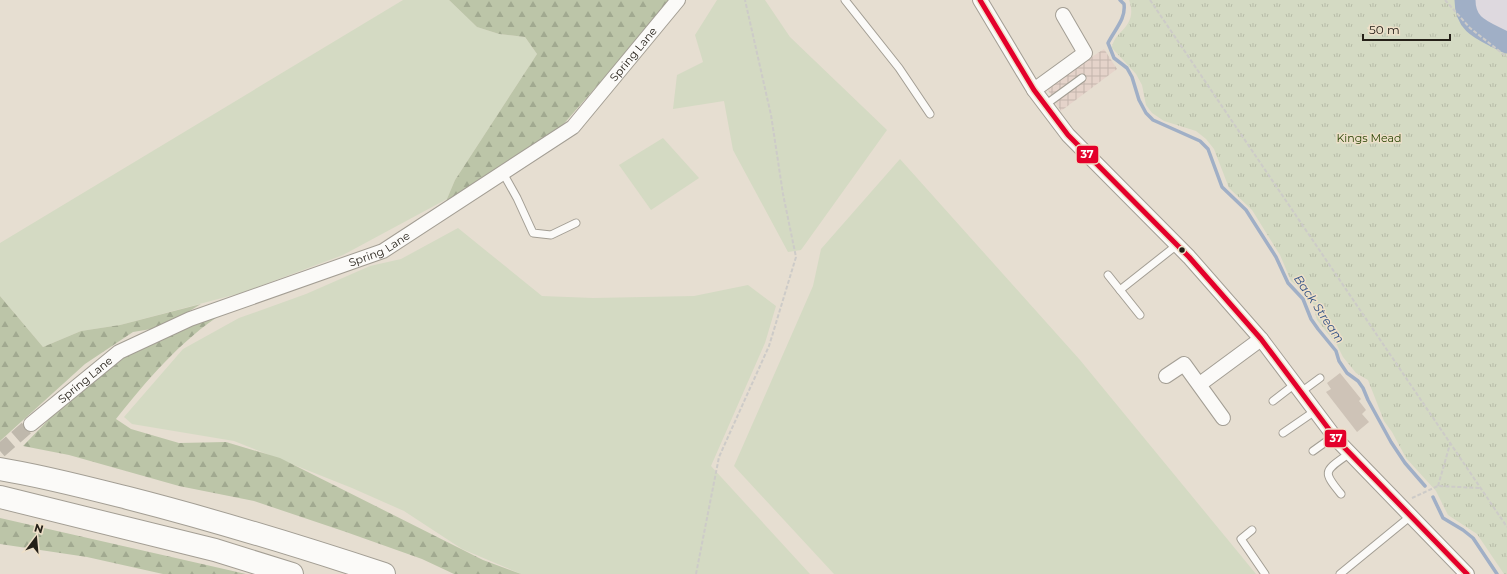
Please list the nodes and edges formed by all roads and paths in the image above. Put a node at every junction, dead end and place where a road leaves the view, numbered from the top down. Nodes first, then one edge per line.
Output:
1 (678, 0) edge
2 (745, 0) edge
3 (845, 0) edge
4 (980, 0) edge
5 (1150, 0) edge
6 (1445, 0) edge
7 (1063, 15) dead end
8 (1507, 57) edge
9 (1082, 78) dead end
10 (1034, 90) junction
11 (1045, 105) junction
12 (930, 114) dead end
13 (503, 173) junction
14 (576, 223) dead end
15 (1177, 245) junction
16 (1108, 275) dead end
17 (1120, 290) junction
18 (1140, 315) dead end
19 (1261, 339) junction
20 (1166, 376) dead end
21 (1320, 378) dead end
22 (1200, 384) junction
23 (1298, 388) junction
24 (1273, 401) dead end
25 (1315, 411) junction
26 (1223, 418) dead end
27 (31, 424) tunnel mouth
28 (1283, 433) dead end
29 (1334, 436) junction
30 (1450, 444) junction
31 (1313, 451) dead end
32 (1350, 453) junction
33 (0, 469) edge
34 (1438, 486) junction
35 (1480, 488) junction
36 (1342, 494) dead end
37 (0, 497) edge
38 (1400, 504) junction
39 (1412, 515) junction
40 (1507, 527) edge
41 (1252, 530) dead end
42 (292, 574) edge
43 (384, 574) edge
44 (696, 574) edge
45 (1265, 574) edge
46 (1340, 574) edge
47 (1467, 574) edge

1 - 13 street, Spring Lane
2 - 44 path
3 - 12 lane
4 - 10 street
5 - 30 path
6 - 8 path
7 - 10 street
9 - 11 lane
10 - 11 street
11 - 15 street
13 - 14 lane
13 - 27 street, Spring Lane
15 - 17 lane
15 - 19 street
16 - 17 lane
17 - 18 lane
19 - 22 street
19 - 23 street
20 - 22 street
21 - 23 lane
22 - 26 street
23 - 24 lane
23 - 25 street
25 - 28 lane
25 - 29 street
29 - 31 lane
29 - 32 street
30 - 34 path
30 - 35 path
32 - 36 lane
32 - 38 street
33 - 43 highway
34 - 35 path
34 - 38 path
35 - 40 path
37 - 42 highway
38 - 39 street
39 - 46 lane
39 - 47 street
41 - 45 lane

